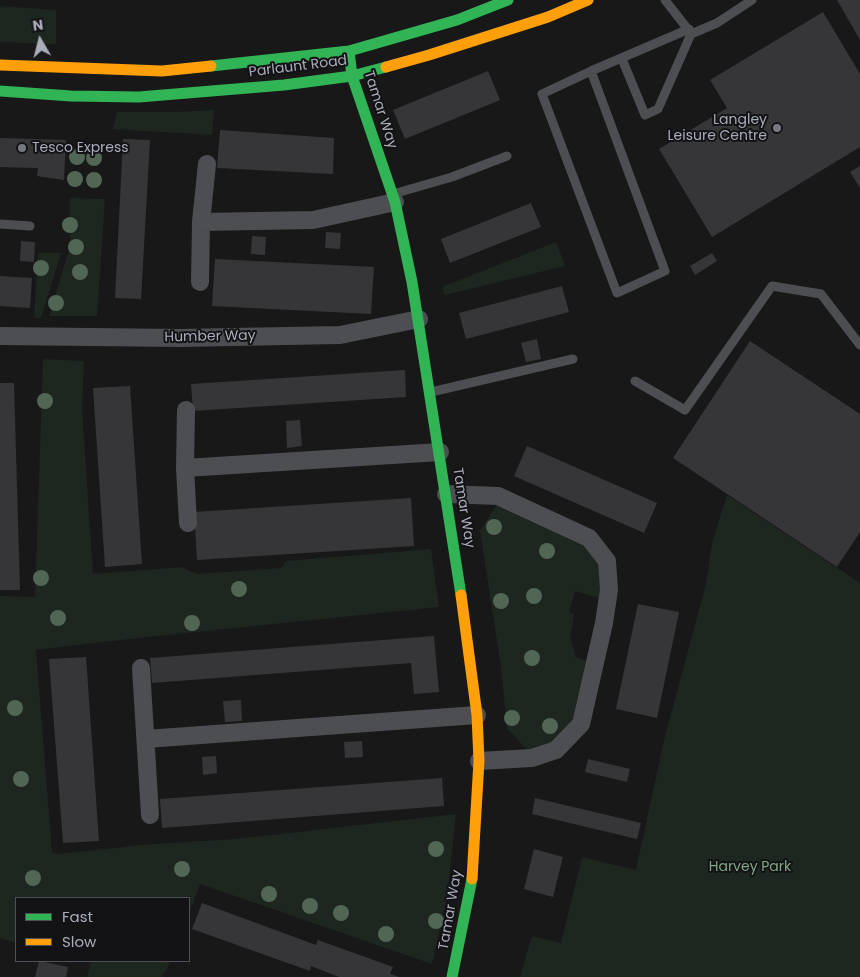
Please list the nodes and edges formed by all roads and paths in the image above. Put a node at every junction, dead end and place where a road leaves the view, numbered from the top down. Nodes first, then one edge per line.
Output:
1 (508, 0) edge
2 (588, 0) edge
3 (664, 0) edge
4 (752, 0) edge
5 (690, 32) junction
6 (350, 51) junction
7 (622, 59) junction
8 (0, 65) edge
9 (591, 71) junction
10 (352, 76) junction
11 (0, 91) edge
12 (507, 156) dead end
13 (206, 164) dead end
14 (394, 198) junction
15 (201, 222) junction
16 (0, 224) edge
17 (30, 226) dead end
18 (200, 282) dead end
19 (419, 319) junction
20 (0, 336) edge
21 (860, 345) edge
22 (573, 359) dead end
23 (635, 382) dead end
24 (430, 392) junction
25 (186, 410) dead end
26 (440, 452) junction
27 (185, 468) junction
28 (446, 494) junction
29 (188, 523) dead end
30 (141, 668) dead end
31 (477, 715) junction
32 (146, 739) junction
33 (479, 761) junction
34 (150, 816) dead end
35 (452, 977) edge

1 - 6 street, Parlaunt Road
2 - 10 street, Parlaunt Road
3 - 5 lane
4 - 5 lane
5 - 7 lane
5 - 7 lane
6 - 8 street, Parlaunt Road
6 - 10 street, Tamar Way
7 - 9 lane
9 - 9 lane
10 - 11 street, Parlaunt Road
10 - 14 street, Tamar Way
12 - 14 lane
13 - 15 street
14 - 15 street
14 - 19 street, Tamar Way
15 - 18 street
16 - 17 lane
19 - 20 street, Humber Way
19 - 24 street, Tamar Way
21 - 23 lane
22 - 24 lane
24 - 26 street, Tamar Way
25 - 27 street
26 - 27 street
26 - 28 street, Tamar Way
27 - 29 street
28 - 31 street, Tamar Way
28 - 33 street
30 - 32 street
31 - 32 street
31 - 33 street, Tamar Way
32 - 34 street
33 - 35 street, Tamar Way

